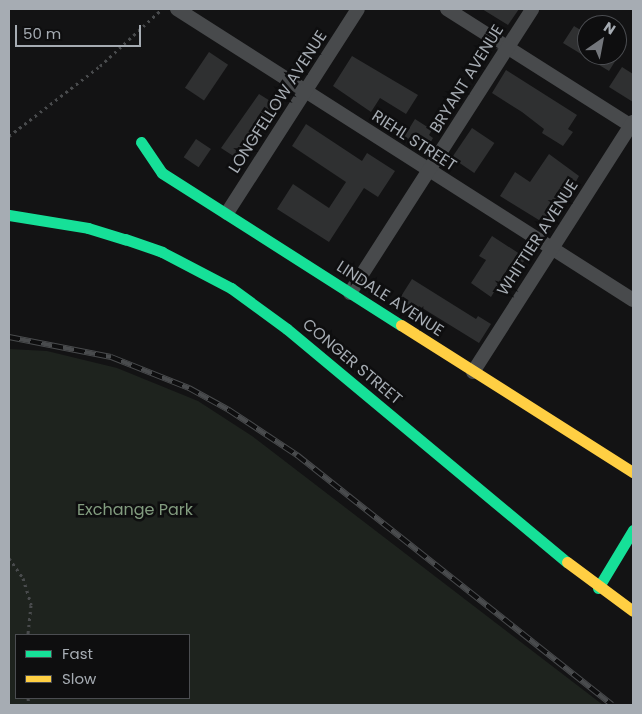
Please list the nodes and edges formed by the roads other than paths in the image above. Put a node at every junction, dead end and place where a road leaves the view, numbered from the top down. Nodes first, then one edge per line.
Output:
1 (358, 9) edge
2 (447, 9) edge
3 (532, 9) edge
4 (184, 11) edge
5 (508, 48) junction
6 (305, 93) junction
7 (632, 125) edge
8 (141, 142) dead end
9 (429, 172) junction
10 (227, 213) junction
11 (9, 215) edge
12 (551, 249) junction
13 (350, 293) junction
14 (633, 300) edge
15 (473, 372) junction
16 (633, 472) edge
17 (633, 530) edge
18 (598, 588) junction
19 (633, 611) edge

1 - 6 street, LONGFELLOW AVENUE
2 - 5 street
3 - 5 street, BRYANT AVENUE
4 - 6 street, RIEHL STREET
5 - 7 street
5 - 9 street, BRYANT AVENUE
6 - 9 street, RIEHL STREET
6 - 10 street, LONGFELLOW AVENUE
7 - 12 street, WHITTIER AVENUE
8 - 10 main road, LINDALE AVENUE
9 - 12 street, RIEHL STREET
9 - 13 street, BRYANT AVENUE
10 - 13 main road, LINDALE AVENUE
11 - 18 main road, CONGER STREET
12 - 14 street, RIEHL STREET
12 - 15 street, WHITTIER AVENUE
13 - 15 main road, LINDALE AVENUE
15 - 16 main road, LINDALE AVENUE
17 - 18 main road
18 - 19 main road, CONGER STREET

